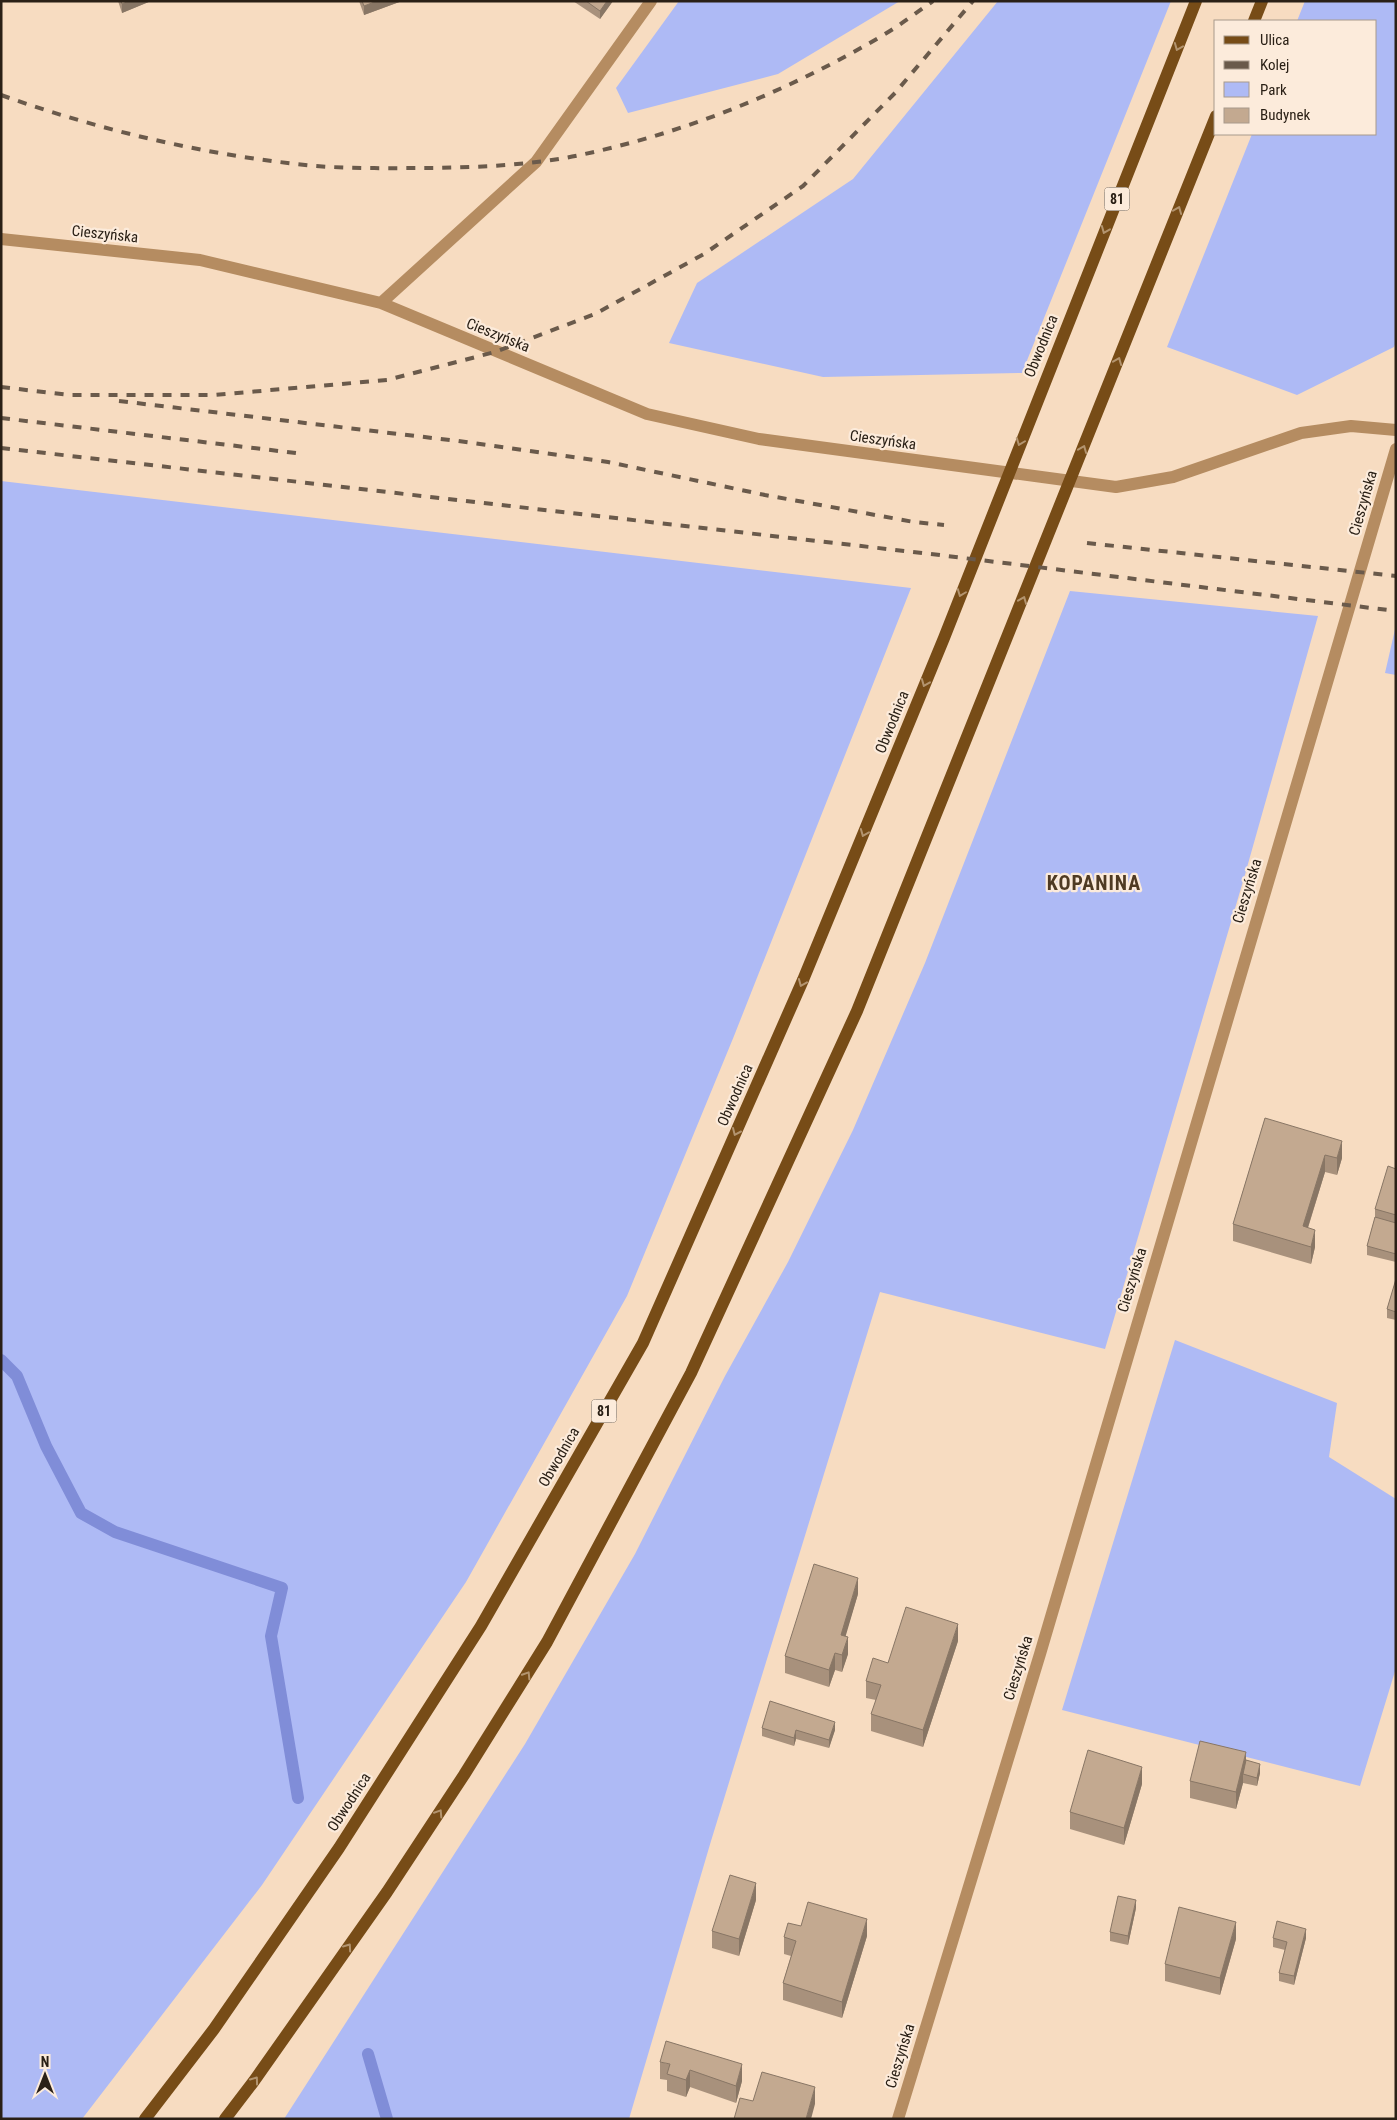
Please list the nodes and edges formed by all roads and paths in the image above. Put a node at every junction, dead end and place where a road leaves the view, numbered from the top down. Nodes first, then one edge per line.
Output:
1 (651, 1) edge
2 (1196, 1) edge
3 (1262, 1) edge
4 (1254, 20) edge
5 (1214, 121) edge
6 (1, 239) edge
7 (380, 303) junction
8 (1396, 430) edge
9 (1396, 449) edge
10 (145, 2119) edge
11 (225, 2119) edge
12 (898, 2119) edge

1 - 7 street
2 -> 10 main road, Obwodnica / 81
3 - 4 main road
11 -> 5 main road
6 - 7 street, Cieszyńska
7 - 8 street, Cieszyńska
9 - 12 street, Cieszyńska

